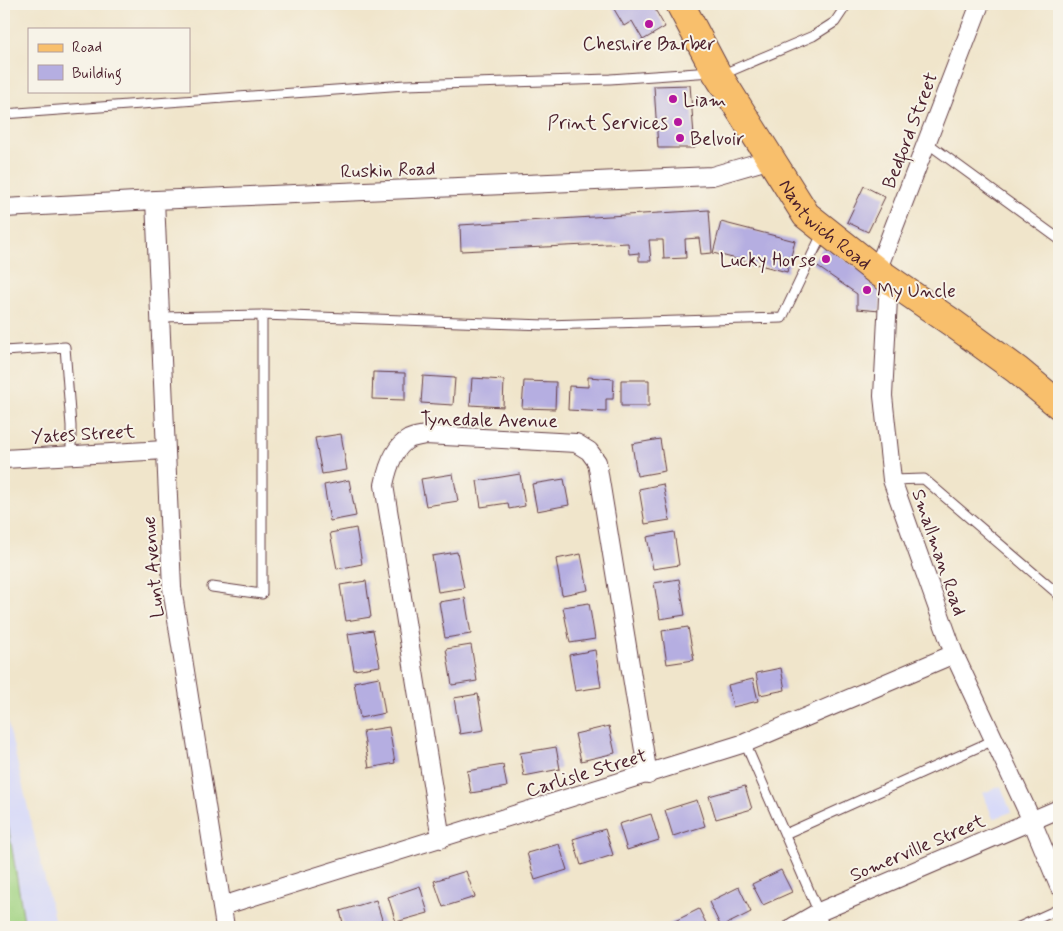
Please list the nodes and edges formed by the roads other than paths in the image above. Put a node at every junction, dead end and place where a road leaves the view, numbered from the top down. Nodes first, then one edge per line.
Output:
1 (680, 4) edge
2 (847, 4) edge
3 (980, 4) edge
4 (717, 74) junction
5 (4, 114) edge
6 (926, 142) junction
7 (771, 159) junction
8 (155, 200) junction
9 (4, 208) edge
10 (825, 228) junction
11 (1059, 239) edge
12 (883, 275) junction
13 (262, 315) junction
14 (160, 316) junction
15 (4, 351) edge
16 (1059, 405) edge
17 (166, 450) junction
18 (71, 455) junction
19 (4, 459) edge
20 (892, 480) junction
21 (212, 587) dead end
22 (1059, 597) edge
23 (954, 654) junction
24 (994, 740) junction
25 (745, 743) junction
26 (648, 775) junction
27 (1059, 810) edge
28 (1032, 821) junction
29 (785, 834) junction
30 (441, 839) junction
31 (1059, 886) edge
32 (222, 906) junction
33 (1059, 909) edge
34 (822, 919) edge
35 (225, 927) edge
36 (793, 927) edge
37 (1018, 927) edge

1 - 4 main road, Nantwich Road
2 - 4 lane
3 - 6 street, Bedford Street
4 - 5 lane
4 - 7 main road, Nantwich Road
6 - 11 lane
6 - 12 street, Bedford Street
7 - 8 street, Ruskin Road
7 - 10 main road, Nantwich Road
8 - 9 street, Ruskin Road
8 - 14 street, Lunt Avenue
10 - 12 main road, Nantwich Road
10 - 13 lane
12 - 16 main road, Nantwich Road
12 - 20 street, Smallman Road
13 - 14 lane
13 - 21 lane
14 - 17 street, Lunt Avenue
15 - 18 lane
17 - 18 street, Yates Street
17 - 32 street, Lunt Avenue
18 - 19 street, Yates Street
20 - 22 lane
20 - 23 street, Smallman Road
23 - 24 street, Smallman Road
23 - 25 street, Carlisle Street
24 - 28 street, Smallman Road
24 - 29 lane
25 - 26 street, Carlisle Street
25 - 29 lane
26 - 30 street, Carlisle Street
26 - 30 street, Tynedale Avenue
27 - 28 street, Somerville Street
28 - 31 street, Smallman Road
28 - 34 street, Somerville Street
29 - 34 lane
30 - 32 street, Carlisle Street
32 - 35 street, Lunt Avenue
33 - 37 lane
34 - 36 street, Somerville Street

